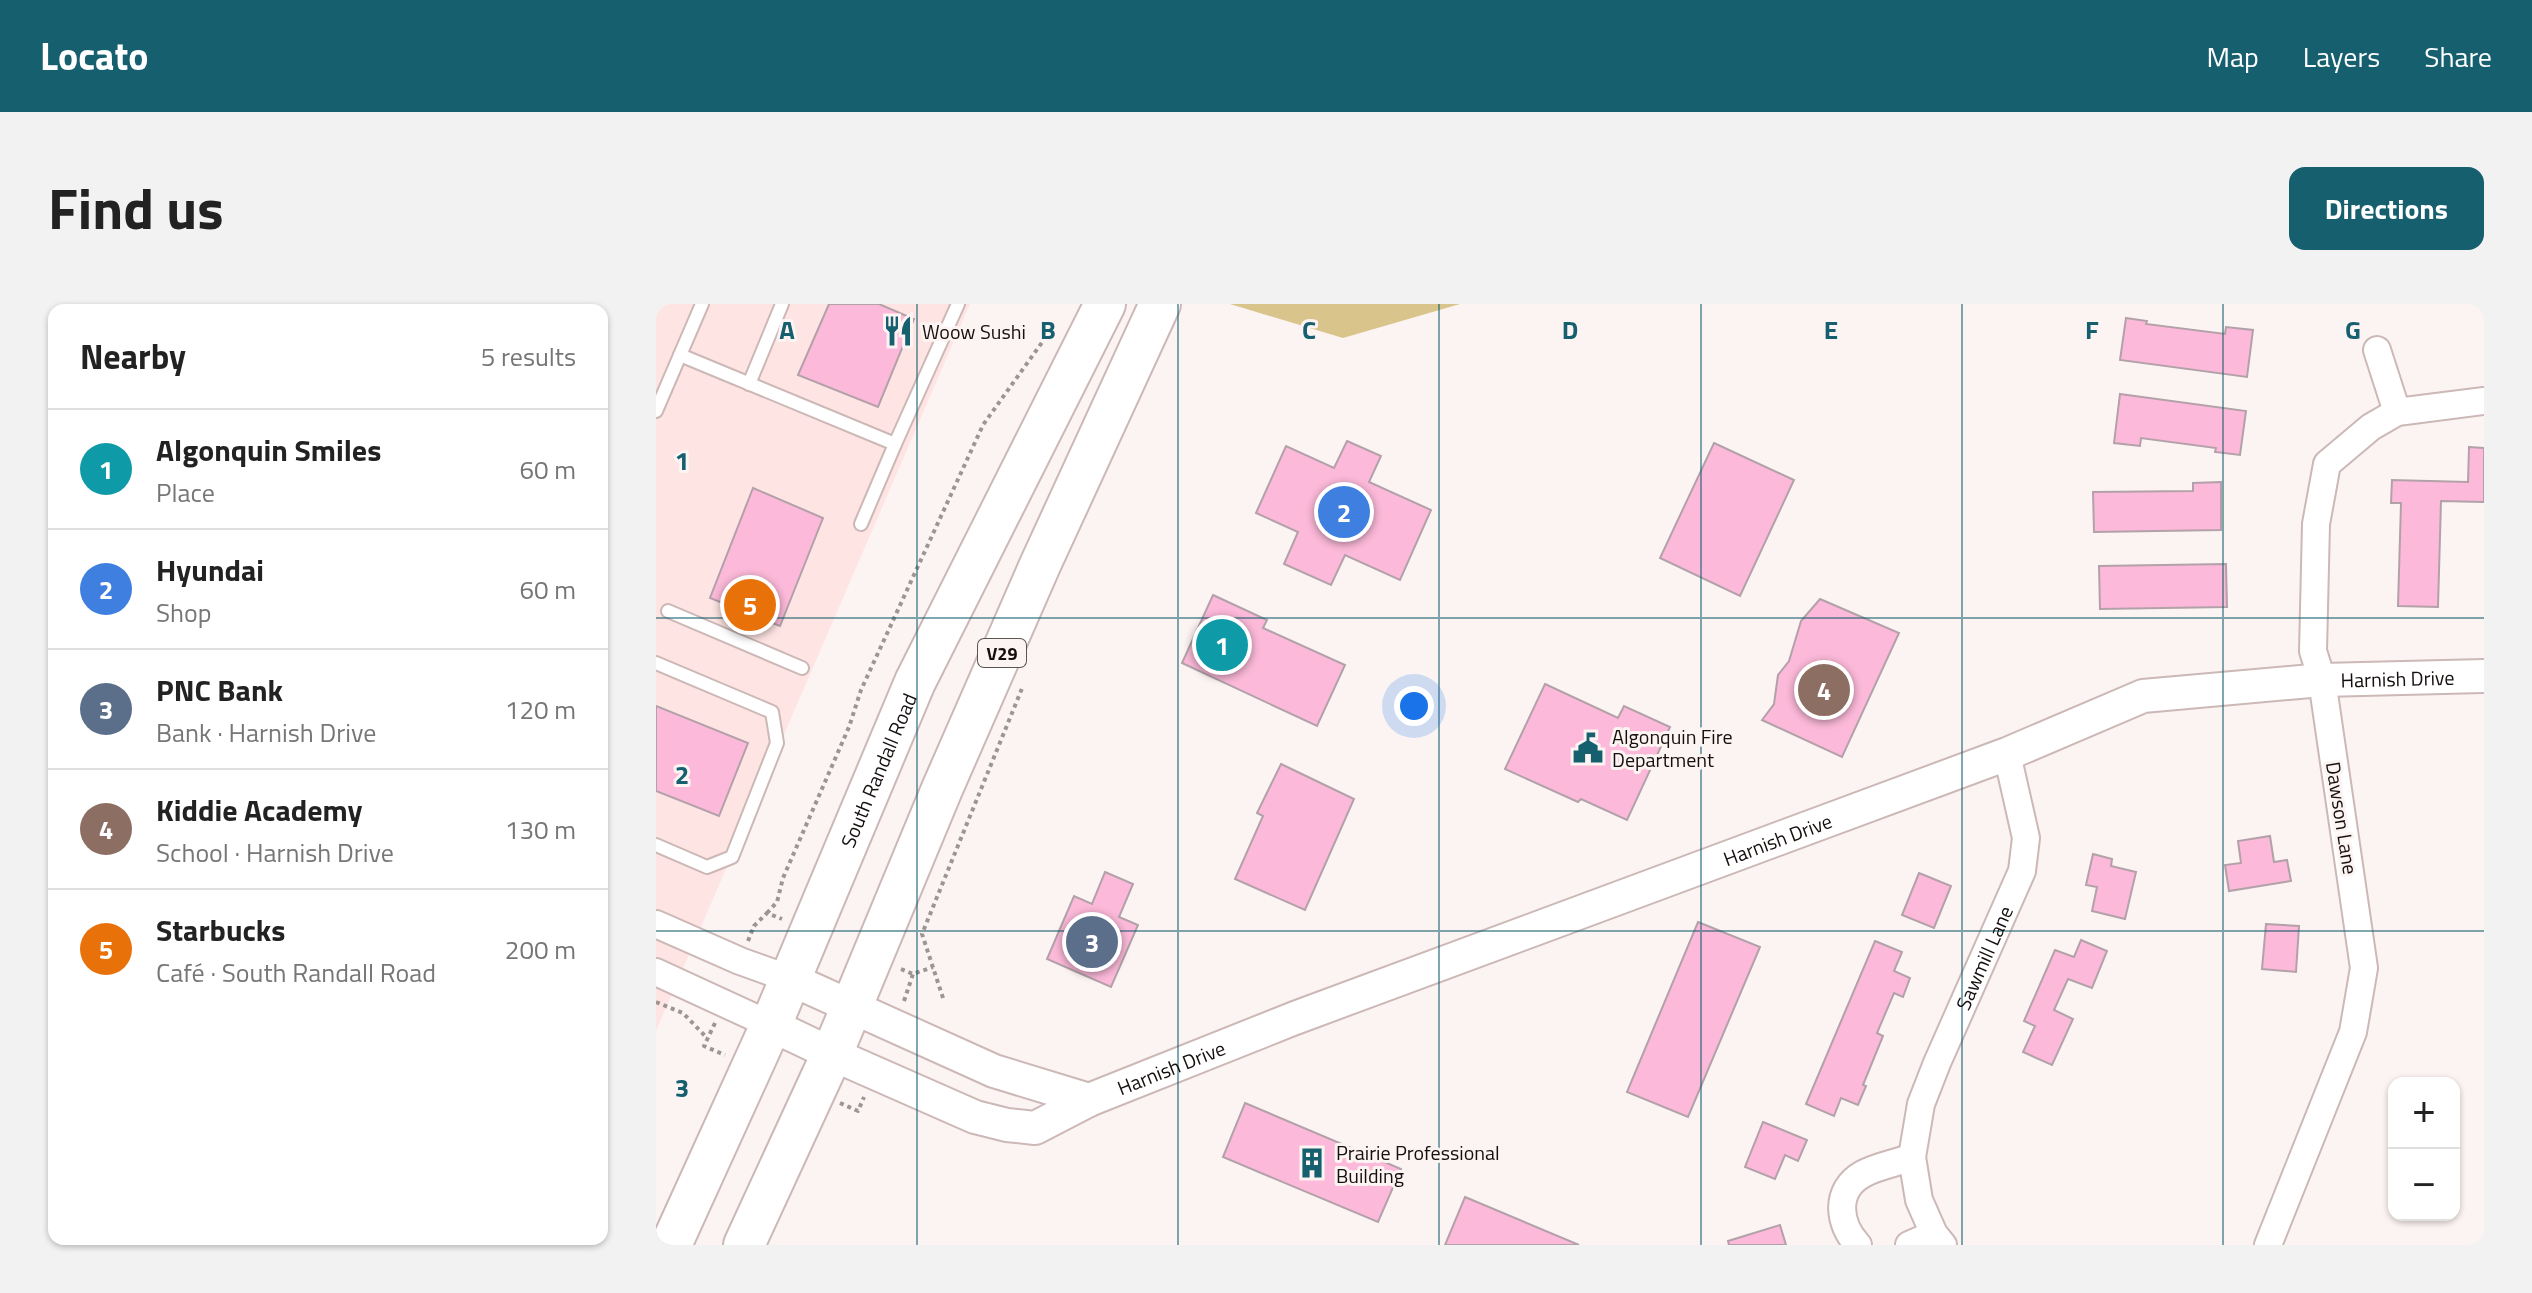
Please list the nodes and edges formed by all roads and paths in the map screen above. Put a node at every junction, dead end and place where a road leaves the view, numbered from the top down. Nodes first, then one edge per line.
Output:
1 (702, 304) edge
2 (782, 304) edge
3 (958, 304) edge
4 (1105, 304) edge
5 (1160, 304) edge
6 (1048, 334) dead end
7 (2377, 350) dead end
8 (680, 355) junction
9 (749, 384) junction
10 (2484, 401) edge
11 (656, 411) edge
12 (2397, 412) junction
13 (895, 444) junction
14 (861, 524) dead end
15 (668, 611) dead end
16 (656, 663) edge
17 (802, 668) dead end
18 (1028, 674) dead end
19 (2484, 676) edge
20 (2322, 680) junction
21 (2007, 754) junction
22 (656, 845) edge
23 (767, 913) dead end
24 (656, 924) edge
25 (933, 967) junction
26 (656, 972) edge
27 (913, 974) dead end
28 (790, 979) junction
29 (943, 998) dead end
30 (656, 1002) edge
31 (853, 1006) junction
32 (771, 1025) junction
33 (707, 1038) dead end
34 (832, 1054) junction
35 (1089, 1100) junction
36 (1912, 1157) junction
37 (1938, 1240) edge
38 (671, 1245) edge
39 (744, 1245) edge
40 (1858, 1245) edge
41 (1909, 1245) edge
42 (2268, 1245) edge

1 - 8 lane
2 - 9 lane
3 - 13 lane
4 - 28 main road, South Randall Road
5 - 31 main road, V29
6 - 23 path
7 - 12 street
8 - 9 lane
8 - 11 lane
9 - 13 lane
10 - 12 street, Dawson Lane
12 - 20 street, Dawson Lane
13 - 14 lane
15 - 17 lane
16 - 22 lane
18 - 25 path
19 - 20 street, Harnish Drive
20 - 21 street, Harnish Drive
20 - 42 street, Dawson Lane
21 - 35 street, Harnish Drive
21 - 36 street, Sawmill Lane
24 - 28 street
25 - 27 path
25 - 29 path
26 - 32 street, Harnish Drive
28 - 31 street
28 - 32 main road, South Randall Road
30 - 33 path
31 - 34 main road, V29
31 - 35 street
32 - 34 street, Harnish Drive
32 - 38 main road, South Randall Road
34 - 35 street, Harnish Drive
34 - 39 main road, V29
36 - 37 street, Sawmill Lane
36 - 40 street
37 - 41 street, Sawmill Lane

